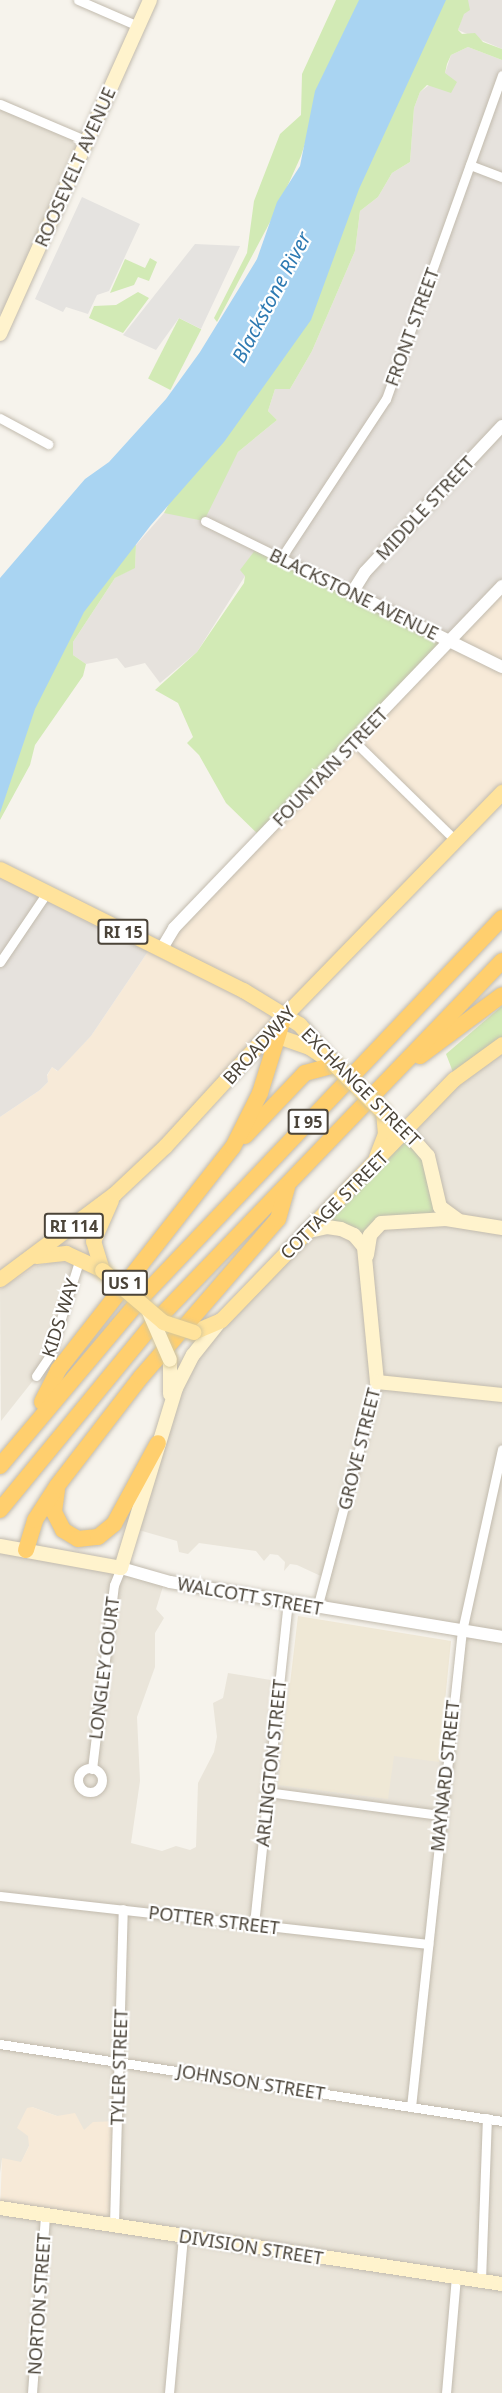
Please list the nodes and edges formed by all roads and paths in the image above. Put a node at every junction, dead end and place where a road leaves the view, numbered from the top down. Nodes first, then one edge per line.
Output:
1 (78, 0) edge
2 (150, 0) edge
3 (138, 26) junction
4 (502, 75) edge
5 (0, 104) edge
6 (87, 141) junction
7 (470, 165) junction
8 (502, 177) edge
9 (0, 334) edge
10 (0, 418) edge
11 (502, 426) edge
12 (48, 444) dead end
13 (206, 520) dead end
14 (281, 558) junction
15 (502, 586) edge
16 (352, 593) junction
17 (450, 641) junction
18 (502, 667) edge
19 (355, 742) junction
20 (502, 792) edge
21 (456, 841) junction
22 (0, 869) edge
23 (46, 894) junction
24 (502, 918) edge
25 (161, 950) junction
26 (0, 962) edge
27 (502, 962) edge
28 (502, 995) edge
29 (284, 1016) junction
30 (273, 1035) junction
31 (502, 1044) edge
32 (335, 1065) junction
33 (396, 1071) junction
34 (383, 1112) junction
35 (406, 1131) junction
36 (233, 1146) junction
37 (371, 1165) junction
38 (288, 1184) junction
39 (114, 1194) junction
40 (460, 1220) junction
41 (502, 1228) edge
42 (305, 1232) junction
43 (367, 1255) junction
44 (33, 1256) junction
45 (80, 1258) junction
46 (102, 1270) junction
47 (0, 1279) edge
48 (147, 1311) junction
49 (221, 1320) junction
50 (36, 1376) dead end
51 (376, 1382) junction
52 (502, 1395) edge
53 (169, 1405) junction
54 (30, 1427) junction
55 (158, 1443) junction
56 (502, 1449) edge
57 (0, 1466) edge
58 (57, 1486) junction
59 (0, 1510) edge
60 (0, 1546) edge
61 (26, 1550) junction
62 (121, 1568) junction
63 (288, 1603) junction
64 (317, 1608) junction
65 (462, 1631) junction
66 (502, 1637) edge
67 (92, 1769) dead end
68 (267, 1792) junction
69 (440, 1815) junction
70 (0, 1896) edge
71 (123, 1909) junction
72 (254, 1924) junction
73 (428, 1944) junction
74 (0, 2044) edge
75 (119, 2062) junction
76 (411, 2107) junction
77 (487, 2118) junction
78 (502, 2121) edge
79 (0, 2208) edge
80 (45, 2215) junction
81 (114, 2224) junction
82 (183, 2237) junction
83 (456, 2277) junction
84 (481, 2280) junction
85 (502, 2284) edge
86 (33, 2393) edge
87 (169, 2393) edge
88 (446, 2393) edge

1 - 3 street
2 - 3 main road, ROOSEVELT AVENUE
3 - 6 main road, ROOSEVELT AVENUE
4 - 7 street, FRONT STREET
5 - 6 street
6 - 9 main road, ROOSEVELT AVENUE
7 - 8 street
7 - 14 street, FRONT STREET
10 - 12 street
11 - 16 street, MIDDLE STREET
13 - 14 street, BLACKSTONE AVENUE
14 - 16 street, BLACKSTONE AVENUE
15 - 17 street, FOUNTAIN STREET
16 - 17 street, BLACKSTONE AVENUE
17 - 18 street, BLACKSTONE AVENUE
17 - 19 street, FOUNTAIN STREET
19 - 21 street
19 - 25 street, FOUNTAIN STREET
20 - 21 main road, BROADWAY / US 1
21 - 29 main road, BROADWAY / US 1
22 - 23 main road, EXCHANGE STREET / RI 15
23 - 25 main road, EXCHANGE STREET / RI 15
23 - 26 street
24 - 54 highway, I 95
25 - 29 main road, EXCHANGE STREET / RI 15
27 - 33 highway, I 95
28 - 33 highway
29 - 30 highway, US 1
29 - 32 main road, EXCHANGE STREET / RI 15
30 - 32 main road
30 - 36 highway, US 1
30 - 39 main road, BROADWAY
31 - 35 main road, COTTAGE STREET
32 - 34 main road, EXCHANGE STREET / RI 15, bridge
32 - 36 highway
33 - 38 highway, I 95
34 - 35 main road, EXCHANGE STREET / RI 15
34 - 37 main road
35 - 37 main road, COTTAGE STREET
35 - 40 main road, EXCHANGE STREET / RI 15
36 - 54 highway, US 1
37 - 42 main road, COTTAGE STREET
38 - 58 highway
38 - 59 highway, I 95
39 - 44 main road, BROADWAY / RI 114
39 - 46 main road
40 - 41 main road
40 - 43 main road
42 - 43 main road
42 - 49 main road, COTTAGE STREET
43 - 51 main road, GROVE STREET
44 - 45 main road
44 - 47 main road, BROADWAY / RI 114
45 - 46 main road
45 - 50 street, KIDS WAY
46 - 48 main road, bridge
48 - 49 main road, bridge
48 - 53 main road, bridge
49 - 53 main road
51 - 52 main road
51 - 64 street, GROVE STREET
53 - 55 main road
54 - 57 highway, I 95
55 - 58 highway
55 - 62 main road
56 - 65 street, MAYNARD STREET
58 - 61 highway
60 - 61 main road, WALCOTT STREET
61 - 62 main road, WALCOTT STREET
62 - 63 street, WALCOTT STREET
62 - 67 street, LONGLEY COURT
63 - 64 street, WALCOTT STREET
63 - 68 street, ARLINGTON STREET
64 - 65 street, WALCOTT STREET
65 - 66 street, WALCOTT STREET
65 - 69 street, MAYNARD STREET
68 - 69 street
68 - 72 street, ARLINGTON STREET
69 - 73 street, MAYNARD STREET
70 - 71 street, POTTER STREET
71 - 72 street, POTTER STREET
71 - 75 street, TYLER STREET
72 - 73 street, POTTER STREET
73 - 76 street, MAYNARD STREET
74 - 75 street, JOHNSON STREET
75 - 76 street, JOHNSON STREET
75 - 81 street, TYLER STREET
76 - 77 street, JOHNSON STREET
77 - 78 street, JOHNSON STREET
77 - 84 street
79 - 80 main road, DIVISION STREET
80 - 81 main road, DIVISION STREET
80 - 86 street, NORTON STREET
81 - 82 main road, DIVISION STREET
82 - 83 main road, DIVISION STREET
82 - 87 street
83 - 84 main road, DIVISION STREET
83 - 88 street
84 - 85 main road, DIVISION STREET

